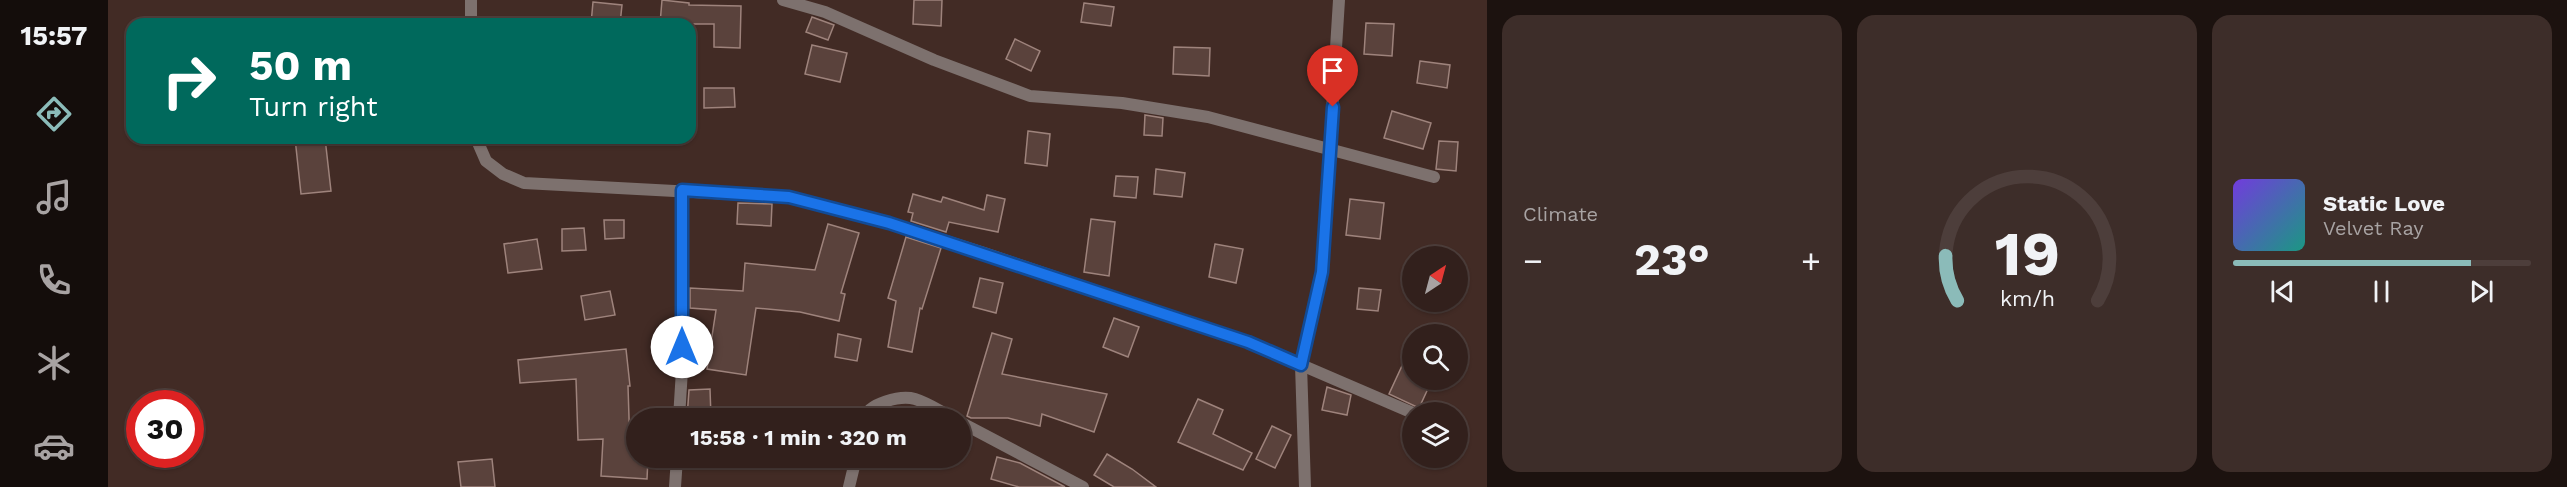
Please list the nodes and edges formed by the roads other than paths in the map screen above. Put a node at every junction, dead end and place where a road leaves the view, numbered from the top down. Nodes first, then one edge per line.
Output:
1 (471, 0) edge
2 (783, 0) edge
3 (1340, 0) edge
4 (471, 18) edge
5 (479, 144) edge
6 (1330, 150) junction
7 (1434, 177) dead end
8 (682, 190) junction
9 (1301, 365) junction
10 (680, 408) edge
11 (873, 408) edge
12 (934, 408) edge
13 (1402, 408) edge
14 (971, 428) edge
15 (676, 468) edge
16 (854, 468) edge
17 (675, 487) edge
18 (849, 487) edge
19 (1083, 487) edge
20 (1305, 487) edge

1 - 4 street
2 - 6 street
3 - 6 street
5 - 8 street
6 - 7 street
6 - 9 street
8 - 9 street
8 - 10 street
9 - 13 street
9 - 20 street
11 - 12 street
14 - 19 street
15 - 17 street
16 - 18 street

